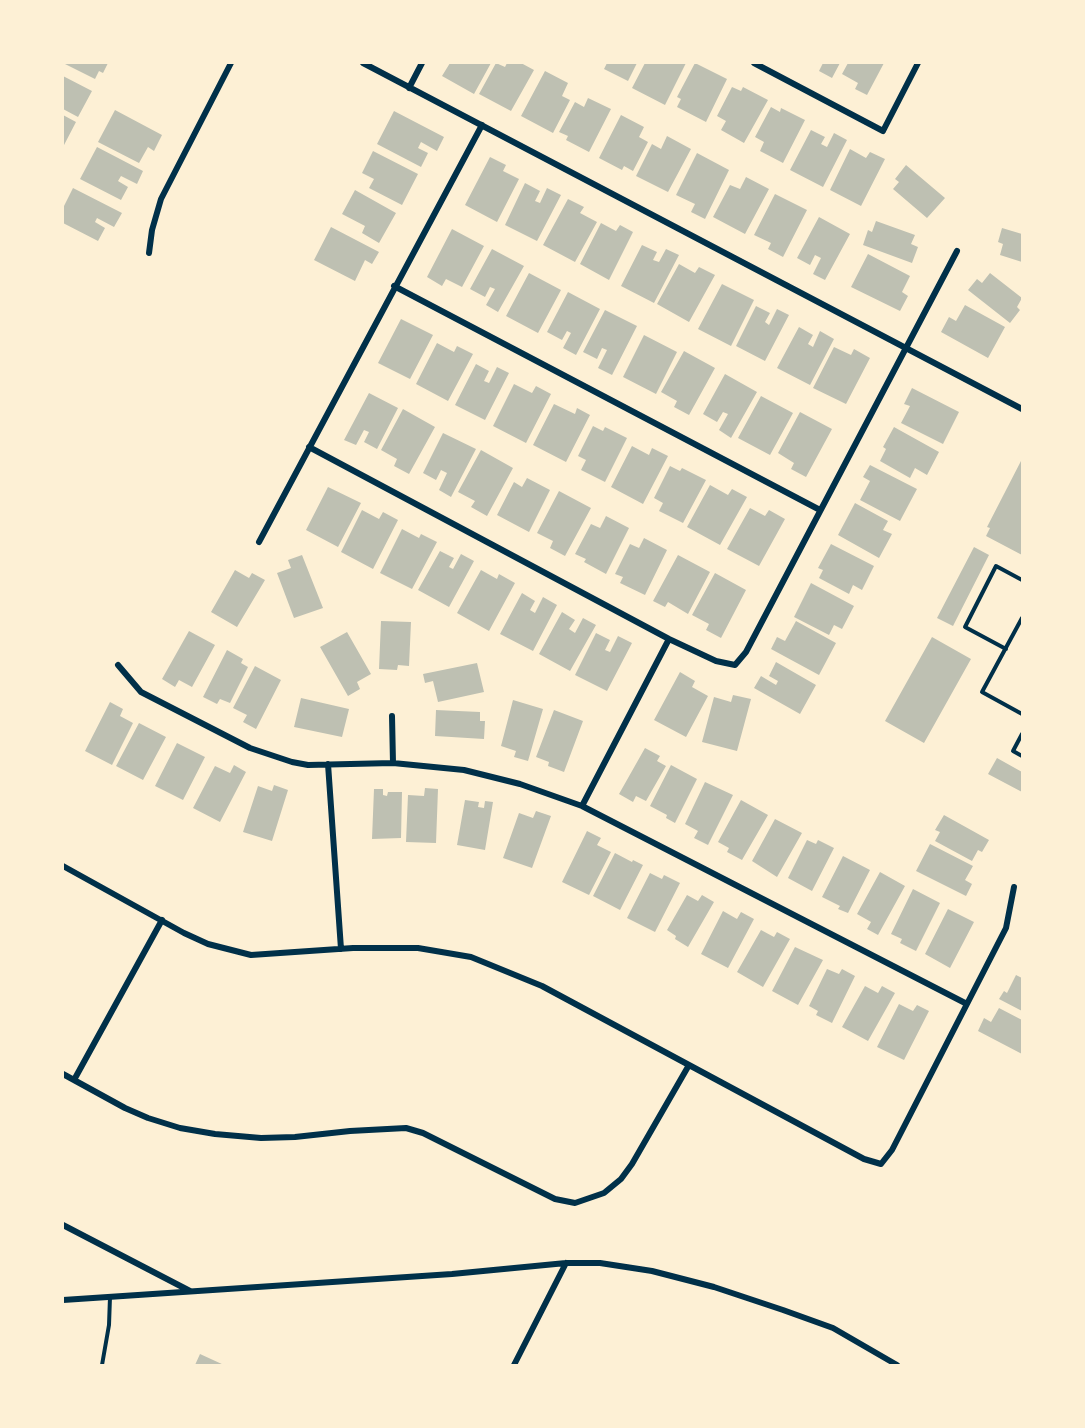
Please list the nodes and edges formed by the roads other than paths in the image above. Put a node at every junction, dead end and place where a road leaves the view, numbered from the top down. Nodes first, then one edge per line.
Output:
1 (231, 63) edge
2 (363, 63) edge
3 (422, 63) edge
4 (754, 63) edge
5 (918, 63) edge
6 (409, 88) junction
7 (482, 125) junction
8 (957, 251) dead end
9 (149, 253) dead end
10 (394, 286) junction
11 (907, 347) junction
12 (1022, 409) edge
13 (309, 447) junction
14 (820, 510) junction
15 (259, 543) dead end
16 (1022, 580) edge
17 (1022, 618) edge
18 (669, 639) junction
19 (1005, 649) junction
20 (118, 665) dead end
21 (1022, 714) edge
22 (392, 716) dead end
23 (1022, 734) edge
24 (1022, 756) edge
25 (328, 764) junction
26 (393, 764) junction
27 (582, 806) junction
28 (63, 866) edge
29 (1014, 886) dead end
30 (162, 920) junction
31 (341, 949) junction
32 (967, 1004) junction
33 (689, 1065) junction
34 (63, 1074) edge
35 (74, 1080) junction
36 (63, 1225) edge
37 (566, 1263) junction
38 (191, 1291) junction
39 (110, 1297) junction
40 (63, 1300) edge
41 (102, 1365) edge
42 (514, 1365) edge
43 (897, 1365) edge

1 - 9 street
2 - 6 street
3 - 6 street
4 - 5 street
6 - 7 street
7 - 10 street
7 - 11 street
8 - 11 street
10 - 13 street
10 - 14 street
11 - 12 street
11 - 14 street
13 - 15 street
13 - 18 street
14 - 18 street
16 - 19 lane
17 - 19 lane
18 - 27 street
19 - 21 lane
20 - 25 street
22 - 26 street
23 - 24 lane
25 - 26 street
25 - 31 street
26 - 27 street
27 - 32 street
28 - 30 street
29 - 32 street
30 - 31 street
30 - 35 street
31 - 33 street
32 - 33 street
33 - 35 street
34 - 35 street
36 - 38 street
37 - 38 street
37 - 42 street
37 - 43 street
38 - 39 street
39 - 40 street
39 - 41 lane

